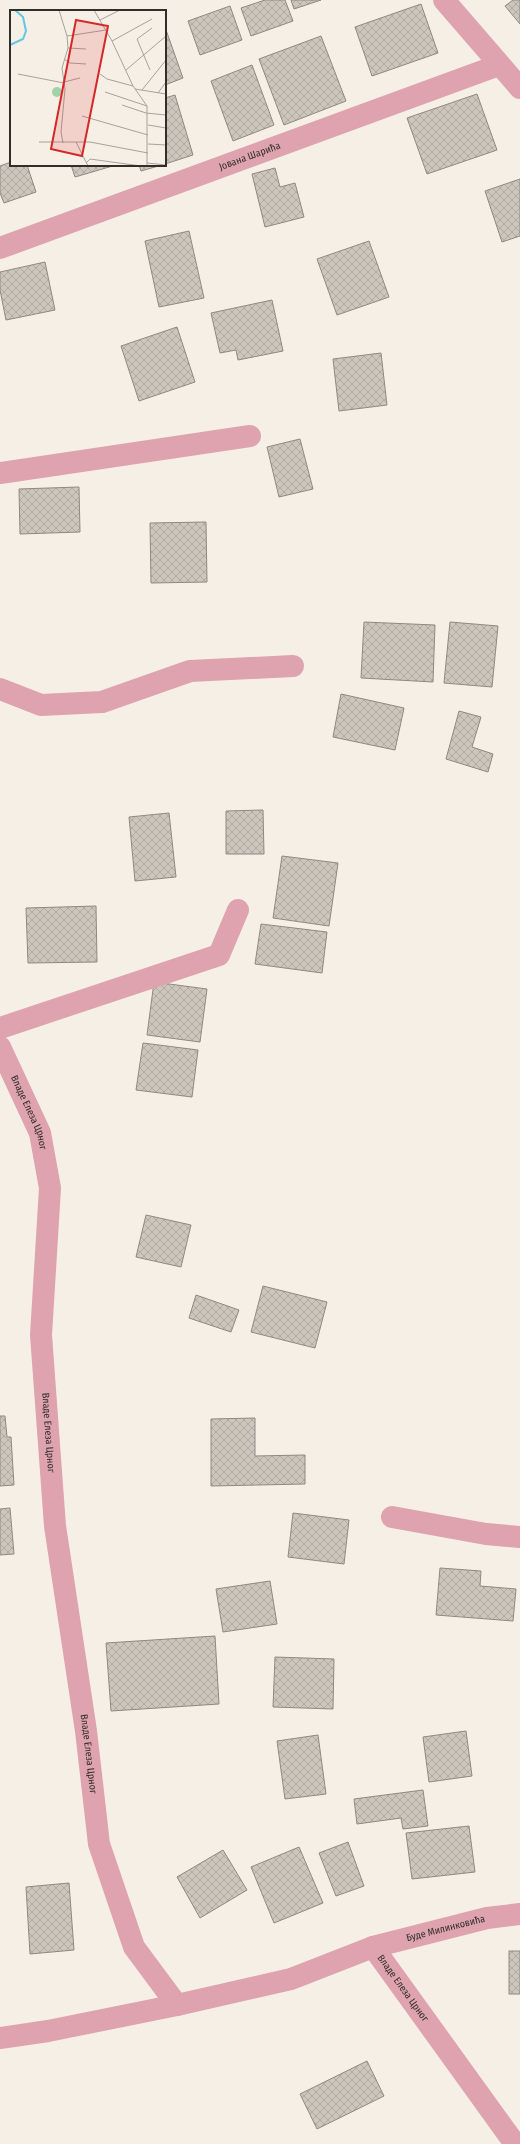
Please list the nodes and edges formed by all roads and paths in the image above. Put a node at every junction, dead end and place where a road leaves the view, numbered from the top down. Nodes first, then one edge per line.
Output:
1 (444, 0) edge
2 (499, 66) junction
3 (520, 88) edge
4 (0, 248) edge
5 (250, 436) dead end
6 (0, 472) edge
7 (294, 666) dead end
8 (0, 689) edge
9 (238, 910) dead end
10 (0, 1028) edge
11 (0, 1049) edge
12 (392, 1517) dead end
13 (520, 1538) edge
14 (520, 1914) edge
15 (373, 1947) junction
16 (177, 2006) junction
17 (0, 2038) edge
18 (515, 2144) edge

1 - 2 street
2 - 3 street
2 - 4 street, Јована Шарића
5 - 6 street
7 - 8 street
9 - 10 street
11 - 16 street, Владе Елеза Црног
12 - 13 street
14 - 15 street, Буде Милинковића
15 - 16 street, Владе Елеза Црног
15 - 18 street, Владе Елеза Црног
16 - 17 street

